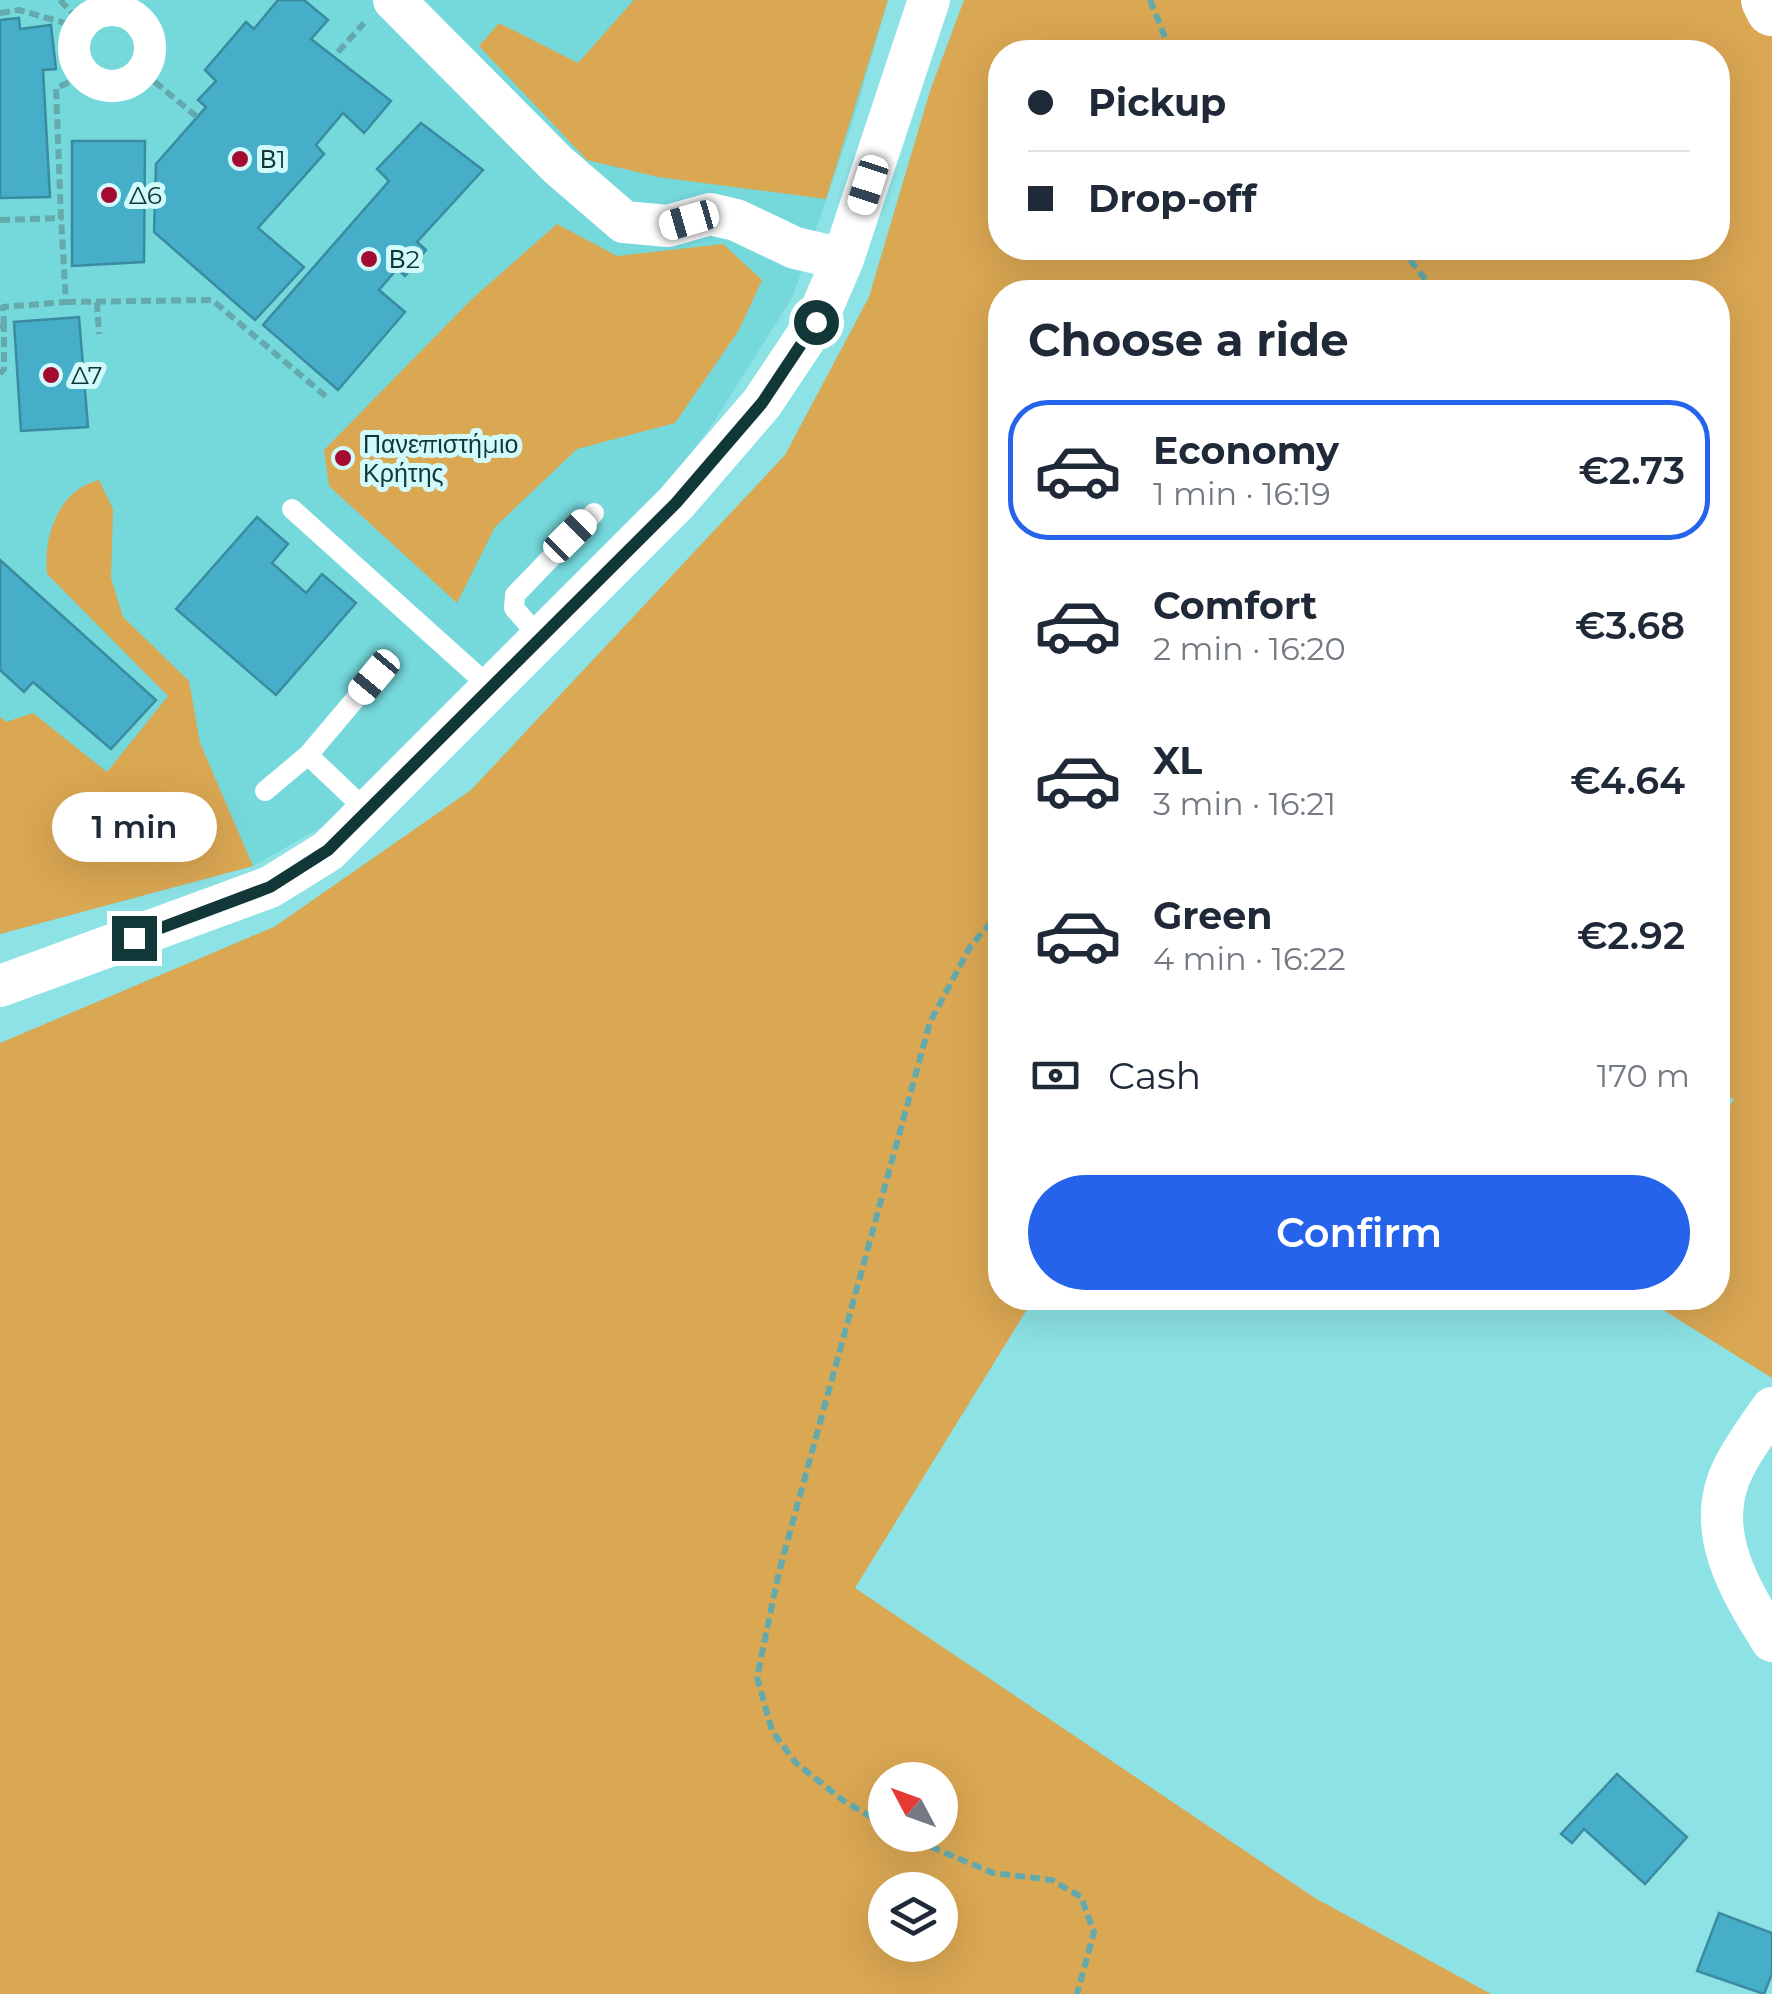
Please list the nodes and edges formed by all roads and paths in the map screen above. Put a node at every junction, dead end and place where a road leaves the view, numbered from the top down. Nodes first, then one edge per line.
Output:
1 (394, 0) edge
2 (929, 0) edge
3 (1150, 0) edge
4 (1766, 0) edge
5 (123, 4) edge
6 (1772, 10) edge
7 (0, 12) edge
8 (74, 17) edge
9 (1165, 40) edge
10 (142, 72) junction
11 (84, 76) junction
12 (197, 117) dead end
13 (61, 218) junction
14 (0, 220) edge
15 (843, 259) junction
16 (1410, 260) edge
17 (1425, 280) edge
18 (66, 302) junction
19 (97, 302) junction
20 (2, 326) edge
21 (99, 334) dead end
22 (0, 374) edge
23 (329, 399) dead end
24 (292, 509) dead end
25 (594, 512) dead end
26 (540, 638) junction
27 (374, 677) dead end
28 (491, 688) junction
29 (308, 755) junction
30 (265, 791) dead end
31 (369, 813) junction
32 (988, 926) edge
33 (0, 986) edge
34 (1772, 1408) edge
35 (1772, 1641) edge
36 (868, 1814) edge
37 (943, 1852) edge
38 (1077, 1994) edge

1 - 15 street
2 - 15 street
3 - 9 path
4 - 6 street
5 - 8 street
5 - 10 street
7 - 8 path
8 - 11 street
10 - 11 street
10 - 12 path
11 - 13 path
13 - 14 path
13 - 18 path
15 - 26 street
16 - 17 path
18 - 19 path
18 - 20 path
19 - 21 path
19 - 23 path
20 - 22 path
24 - 28 lane
25 - 26 lane
26 - 28 street
27 - 29 lane
28 - 31 street
29 - 30 lane
29 - 31 lane
31 - 33 street
32 - 36 path
34 - 35 street
37 - 38 path

